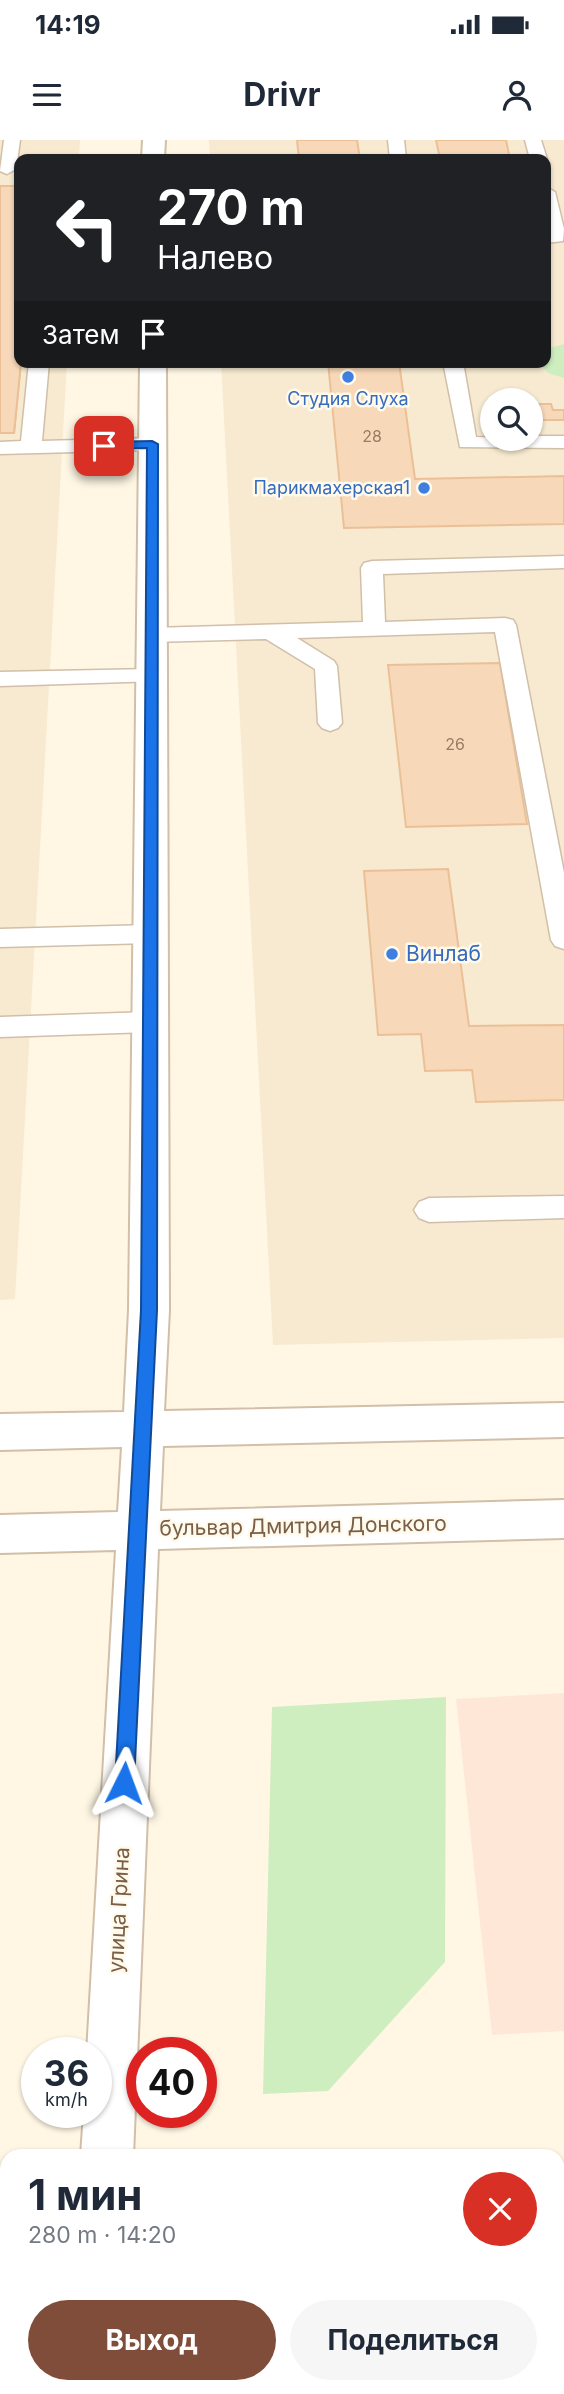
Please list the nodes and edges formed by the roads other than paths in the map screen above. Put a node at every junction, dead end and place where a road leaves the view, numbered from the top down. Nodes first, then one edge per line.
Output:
1 (12, 140) edge
2 (9, 169) edge
3 (551, 212) edge
4 (551, 237) edge
5 (38, 368) edge
6 (153, 368) edge
7 (454, 368) edge
8 (564, 442) edge
9 (152, 444) junction
10 (0, 448) edge
11 (31, 448) junction
12 (564, 562) edge
13 (374, 629) junction
14 (270, 631) junction
15 (151, 635) junction
16 (151, 676) junction
17 (0, 678) edge
18 (330, 723) dead end
19 (150, 934) junction
20 (0, 939) edge
21 (564, 940) edge
22 (149, 1022) junction
23 (0, 1027) edge
24 (564, 1207) edge
25 (429, 1210) dead end
26 (564, 1420) edge
27 (142, 1427) junction
28 (0, 1432) edge
29 (564, 1519) edge
30 (137, 1530) junction
31 (0, 1534) edge
32 (107, 2149) edge

1 - 2 lane
3 - 4 lane
5 - 11 lane
6 - 9 street, улица Грина
7 - 8 lane
9 - 11 lane
9 - 15 street, улица Грина
10 - 11 lane
12 - 13 lane
13 - 14 lane
13 - 21 lane
14 - 15 lane
14 - 18 lane
15 - 16 street, улица Грина
16 - 17 lane
16 - 19 street, улица Грина
19 - 20 lane
19 - 22 street, улица Грина
22 - 23 lane
22 - 27 street, улица Грина
24 - 25 lane
26 - 27 street
27 - 28 street
27 - 30 street, улица Грина
29 - 30 street, бульвар Дмитрия Донского
30 - 31 street, бульвар Дмитрия Донского
30 - 32 street, улица Грина

